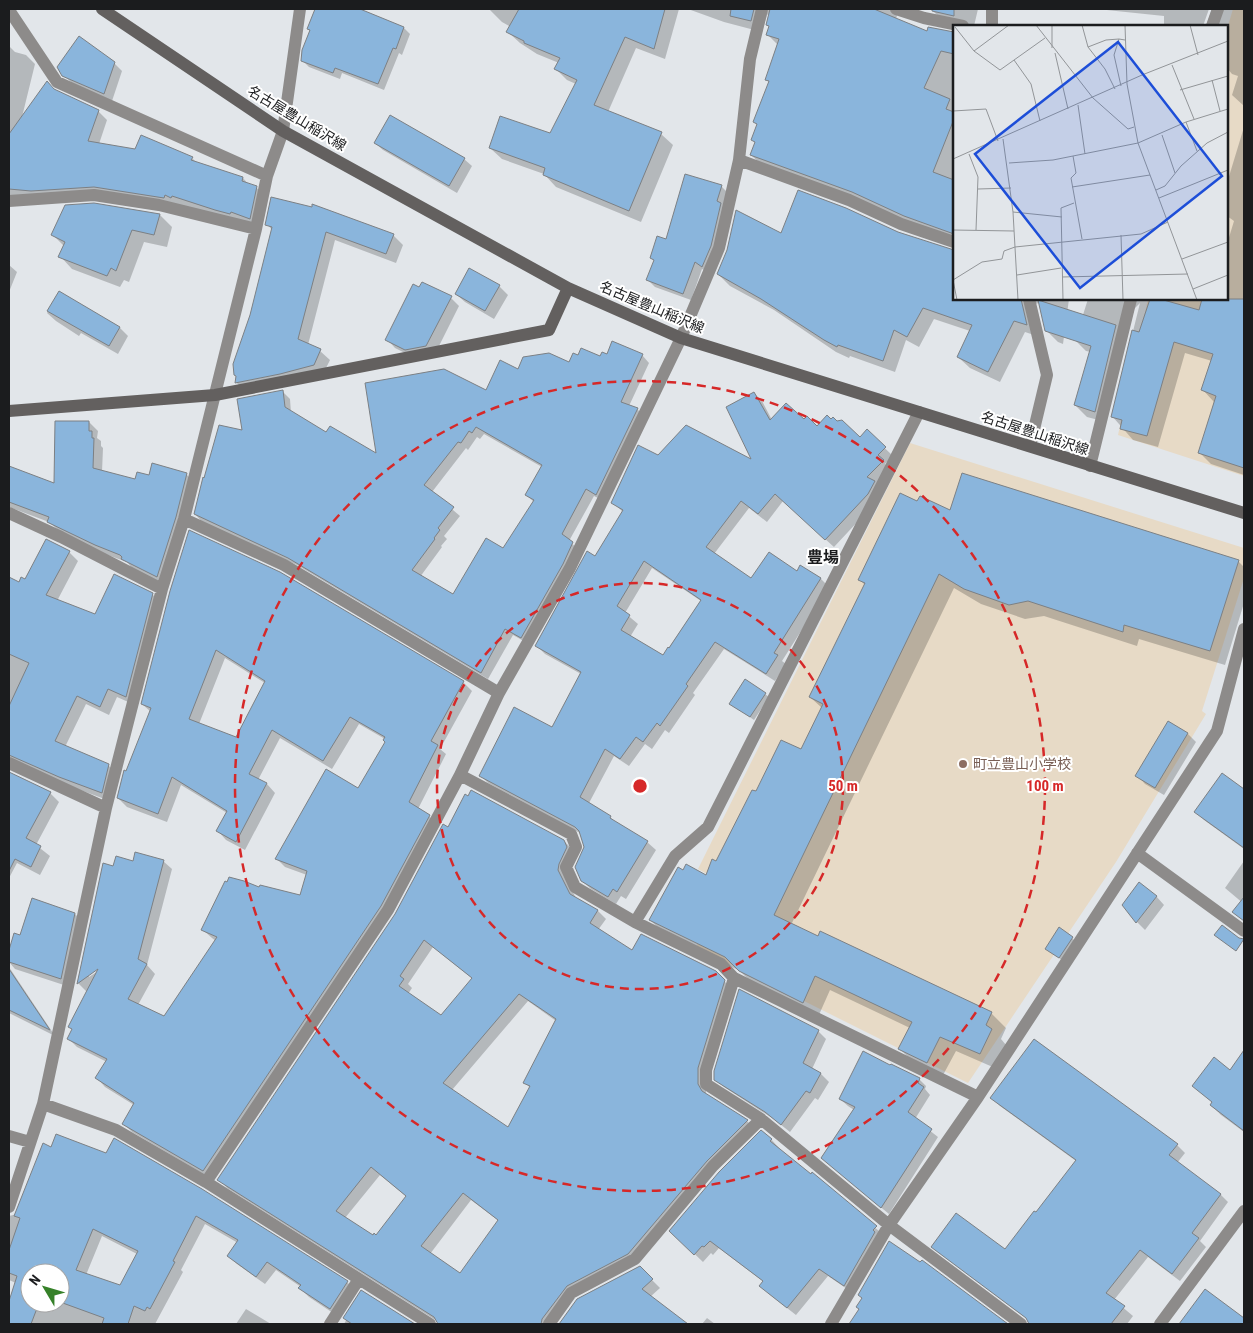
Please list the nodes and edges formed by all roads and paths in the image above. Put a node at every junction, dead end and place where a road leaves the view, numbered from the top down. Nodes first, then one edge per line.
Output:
1 (102, 9) edge
2 (300, 9) edge
3 (762, 9) edge
4 (896, 9) edge
5 (992, 9) edge
6 (1218, 9) edge
7 (9, 10) edge
8 (958, 25) edge
9 (992, 25) edge
10 (1212, 25) edge
11 (283, 131) junction
12 (739, 160) junction
13 (268, 176) junction
14 (9, 201) edge
15 (256, 229) junction
16 (953, 242) edge
17 (568, 288) junction
18 (1029, 300) edge
19 (1130, 300) edge
20 (681, 338) junction
21 (215, 394) junction
22 (9, 411) edge
23 (919, 412) junction
24 (1030, 446) junction
25 (1090, 466) junction
26 (9, 513) edge
27 (1244, 513) edge
28 (184, 519) junction
29 (162, 589) junction
30 (1244, 630) edge
31 (499, 693) junction
32 (9, 763) edge
33 (460, 775) junction
34 (106, 808) junction
35 (1137, 853) junction
36 (635, 922) junction
37 (1244, 931) edge
38 (734, 978) junction
39 (978, 1097) junction
40 (43, 1104) junction
41 (761, 1119) junction
42 (9, 1136) edge
43 (30, 1142) junction
44 (206, 1182) junction
45 (9, 1207) edge
46 (1244, 1211) edge
47 (889, 1225) junction
48 (359, 1279) junction
49 (330, 1324) edge
50 (430, 1324) edge
51 (549, 1324) edge
52 (831, 1324) edge
53 (1021, 1324) edge
54 (1160, 1324) edge

1 - 11 main road, 名古屋豊山稲沢線
2 - 11 street
3 - 12 street
4 - 8 street
5 - 9 street
6 - 10 street
7 - 13 street
11 - 13 street
11 - 17 main road, 名古屋豊山稲沢線
12 - 16 street
12 - 20 street
13 - 15 street
14 - 15 street
15 - 21 street
17 - 20 main road, 名古屋豊山稲沢線
17 - 21 main road
18 - 24 street
19 - 25 street
20 - 23 main road, 名古屋豊山稲沢線
20 - 31 street
21 - 22 main road
21 - 28 street
23 - 24 main road, 名古屋豊山稲沢線
23 - 36 street
24 - 25 main road, 名古屋豊山稲沢線
25 - 27 main road, 名古屋豊山稲沢線
26 - 29 street
28 - 29 street
28 - 31 street
29 - 34 street
30 - 35 street
31 - 33 street
32 - 34 street
33 - 36 street
33 - 44 street
34 - 40 street
35 - 37 street
35 - 39 street
36 - 38 street
38 - 39 street
38 - 41 street
39 - 47 street
40 - 43 street
40 - 44 street
41 - 47 street
41 - 51 street
42 - 43 street
43 - 45 street
44 - 48 street
46 - 54 street
47 - 52 street
47 - 53 street
48 - 49 street
48 - 50 street

